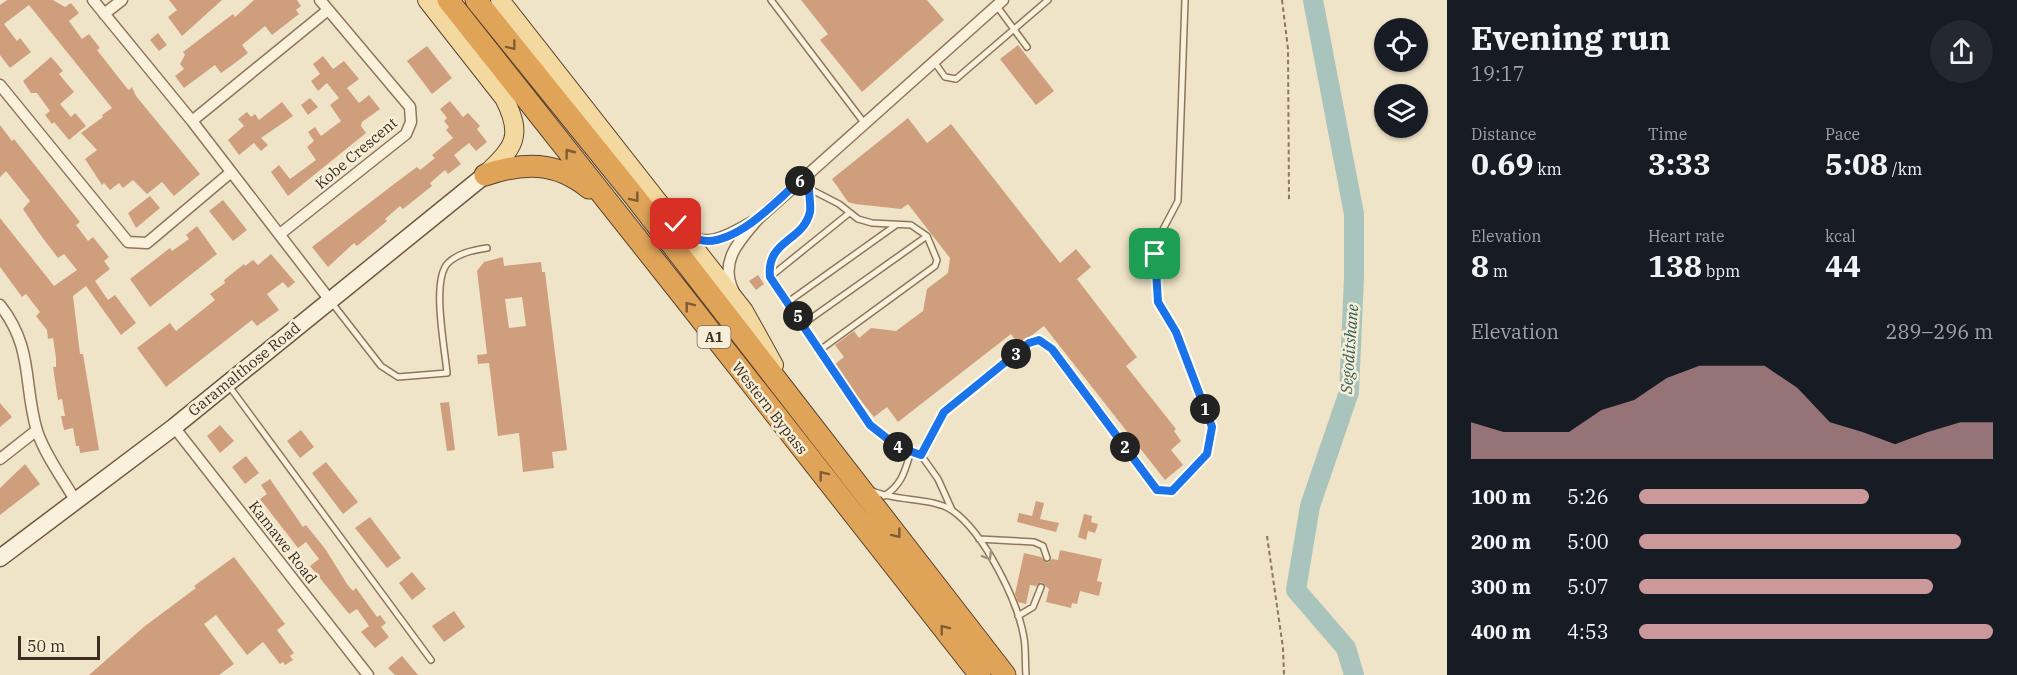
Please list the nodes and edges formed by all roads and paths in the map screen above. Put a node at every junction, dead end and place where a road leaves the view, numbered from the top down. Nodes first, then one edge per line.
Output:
1 (93, 0) edge
2 (122, 0) edge
3 (320, 0) edge
4 (429, 0) edge
5 (448, 0) edge
6 (476, 0) edge
7 (500, 0) edge
8 (771, 0) edge
9 (1048, 0) edge
10 (1185, 0) edge
11 (1282, 0) edge
12 (999, 3) edge
13 (328, 10) junction
14 (104, 14) junction
15 (1014, 29) junction
16 (1028, 47) dead end
17 (935, 63) junction
18 (503, 69) junction
19 (0, 86) edge
20 (192, 121) junction
21 (865, 124) junction
22 (230, 173) junction
23 (485, 175) junction
24 (801, 179) junction
25 (809, 189) junction
26 (1289, 202) dead end
27 (608, 204) junction
28 (848, 214) junction
29 (758, 219) junction
30 (676, 224) junction
31 (896, 225) junction
32 (280, 234) junction
33 (927, 236) junction
34 (487, 248) dead end
35 (770, 277) junction
36 (329, 299) junction
37 (788, 302) junction
38 (0, 305) edge
39 (744, 311) junction
40 (802, 324) junction
41 (820, 350) junction
42 (226, 383) junction
43 (800, 410) junction
44 (174, 427) junction
45 (37, 430) junction
46 (911, 451) junction
47 (921, 455) junction
48 (0, 459) edge
49 (854, 478) junction
50 (884, 496) junction
51 (75, 500) junction
52 (952, 510) junction
53 (1267, 536) dead end
54 (979, 539) junction
55 (0, 558) edge
56 (1047, 558) dead end
57 (1041, 587) dead end
58 (1018, 616) junction
59 (431, 660) dead end
60 (368, 675) edge
61 (980, 675) edge
62 (1005, 675) edge
63 (1026, 675) edge
64 (1284, 675) edge

1 - 14 street
2 - 14 street
3 - 13 street, Kobe Crescent
4 - 18 main road
4 - 23 main road
5 - 18 highway, Western Bypass / A1
6 -> 43 highway, Western Bypass / A1
7 - 30 main road
8 - 21 lane
9 - 15 lane
10 - 47 lane
11 - 26 path
12 - 15 lane
12 - 17 street
13 - 20 street
13 - 32 street, Kobe Crescent
14 - 20 street
15 - 16 lane
15 - 17 lane
17 - 21 street
27 -> 18 highway, Western Bypass / A1
19 - 22 street
20 - 22 street
21 - 24 street
22 - 32 street
23 - 27 highway
23 - 36 street, Garamalthose Road
24 - 25 lane
24 - 29 street
25 - 28 lane
25 - 35 lane
61 -> 27 highway, Western Bypass / A1
28 - 31 lane
28 - 35 lane
29 - 30 street
29 - 39 street
30 - 39 main road
31 - 33 lane
31 - 37 lane
32 - 36 street
33 - 40 lane
33 - 41 lane
34 - 36 lane
35 - 37 lane
36 - 42 street, Garamalthose Road
37 - 40 lane
38 - 45 street
39 - 43 main road
40 - 41 lane
41 - 46 lane
42 - 44 street, Garamalthose Road
42 - 59 lane
43 - 49 highway, Western Bypass / A1
44 - 51 street, Garamalthose Road
44 - 60 street, Kamawe Road
45 - 48 street
45 - 51 street
46 - 47 lane
46 - 50 lane
47 - 52 lane
49 - 50 lane
49 -> 62 highway, Western Bypass / A1
50 - 52 lane
51 - 55 street, Garamalthose Road
52 - 54 lane
53 - 64 path
54 - 56 lane
54 -> 58 lane
57 - 58 lane
58 - 63 lane

